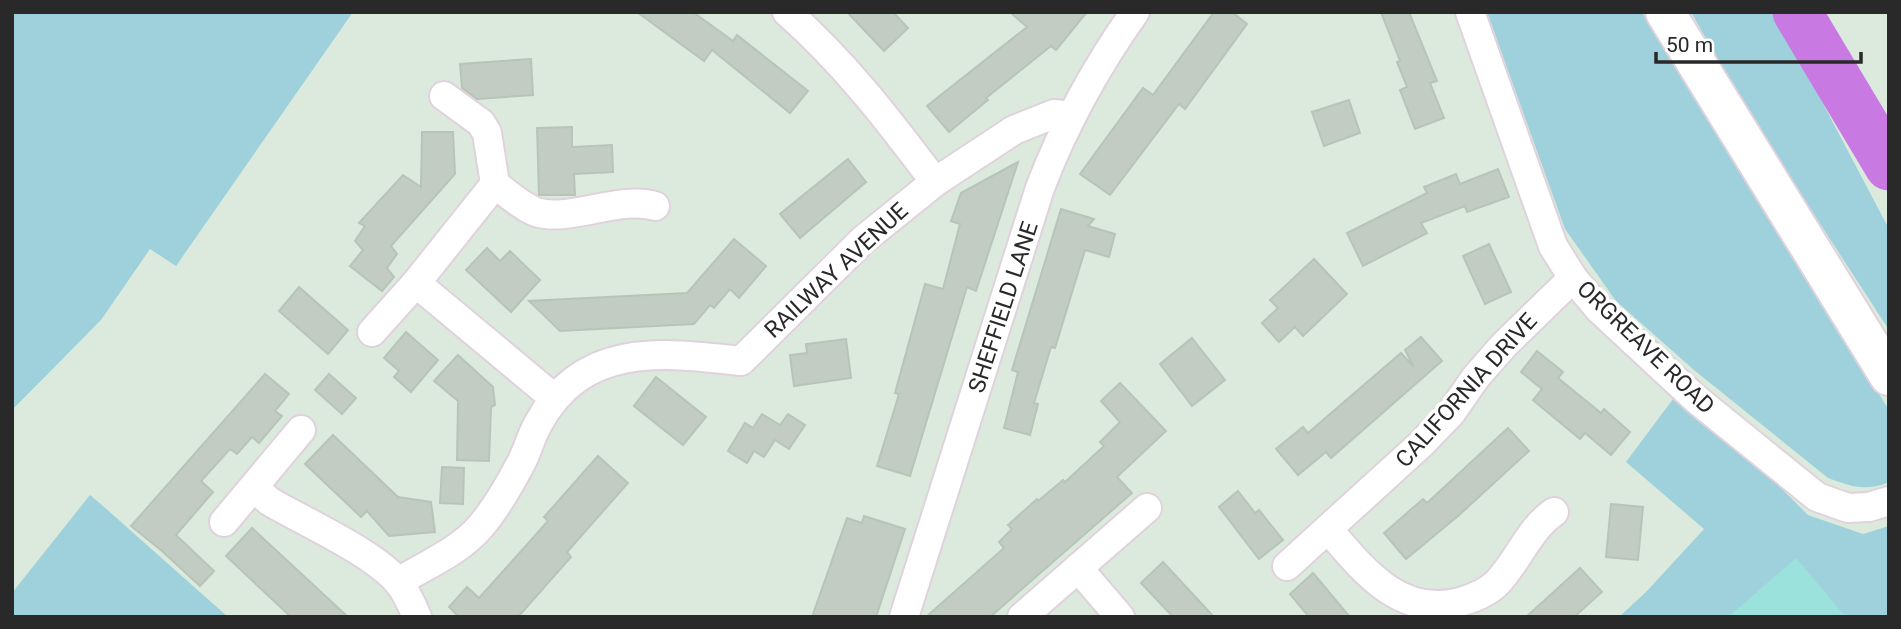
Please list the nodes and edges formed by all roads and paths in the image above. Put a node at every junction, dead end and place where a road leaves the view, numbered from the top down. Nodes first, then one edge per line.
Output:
1 (787, 12) edge
2 (1135, 12) edge
3 (1470, 12) edge
4 (1665, 12) edge
5 (444, 96) dead end
6 (1071, 116) junction
7 (935, 182) junction
8 (495, 184) junction
9 (655, 206) dead end
10 (1573, 278) junction
11 (416, 283) junction
12 (372, 332) dead end
13 (1889, 376) edge
14 (554, 398) junction
15 (301, 430) dead end
16 (254, 487) junction
17 (1889, 501) edge
18 (1147, 508) dead end
19 (1554, 512) dead end
20 (224, 522) dead end
21 (1328, 529) junction
22 (1287, 566) dead end
23 (1078, 568) junction
24 (398, 582) junction
25 (1431, 611) edge
26 (417, 617) edge
27 (904, 617) edge
28 (1022, 617) edge
29 (1120, 617) edge

1 - 7 street
2 - 6 street, SHEFFIELD LANE
3 - 10 street, ORGREAVE ROAD
4 - 13 main road
5 - 8 street
6 - 7 street, RAILWAY AVENUE
6 - 27 street, SHEFFIELD LANE
7 - 14 street, RAILWAY AVENUE
8 - 9 street
8 - 11 street
10 - 17 street, ORGREAVE ROAD
10 - 21 street, CALIFORNIA DRIVE
11 - 12 street
11 - 14 street
14 - 24 street
15 - 16 street
16 - 20 street
16 - 24 street
18 - 23 street
19 - 25 street
21 - 22 street, CALIFORNIA DRIVE
21 - 25 street
23 - 28 street
23 - 29 street
24 - 26 street

